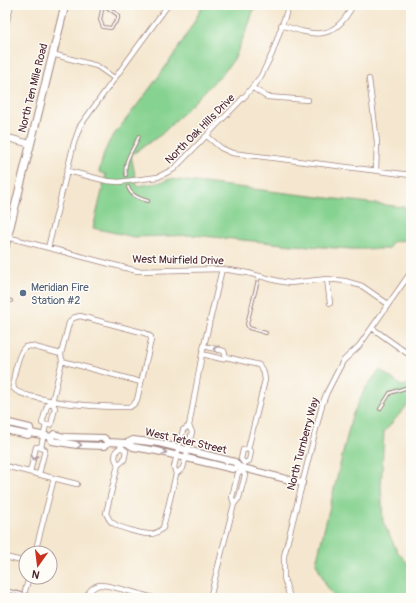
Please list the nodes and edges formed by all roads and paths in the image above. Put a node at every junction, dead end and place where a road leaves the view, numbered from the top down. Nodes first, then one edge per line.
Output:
1 (11, 5) edge
2 (64, 5) edge
3 (104, 5) edge
4 (166, 5) edge
5 (289, 5) edge
6 (353, 5) edge
7 (282, 25) junction
8 (5, 28) edge
9 (52, 54) junction
10 (114, 78) junction
11 (369, 79) dead end
12 (252, 88) junction
13 (308, 100) dead end
14 (139, 136) dead end
15 (207, 136) junction
16 (5, 137) edge
17 (30, 144) junction
18 (376, 170) junction
19 (68, 171) junction
20 (126, 174) dead end
21 (411, 175) edge
22 (128, 187) dead end
23 (148, 201) dead end
24 (7, 237) junction
25 (5, 246) edge
26 (48, 248) junction
27 (222, 269) junction
28 (411, 272) edge
29 (259, 276) junction
30 (327, 279) junction
31 (406, 279) junction
32 (411, 282) edge
33 (5, 299) edge
34 (11, 301) dead end
35 (330, 303) dead end
36 (388, 304) junction
37 (372, 328) junction
38 (266, 333) dead end
39 (204, 346) junction
40 (61, 354) junction
41 (202, 354) junction
42 (411, 356) edge
43 (226, 357) junction
44 (62, 362) junction
45 (141, 382) junction
46 (411, 386) edge
47 (52, 402) junction
48 (380, 409) dead end
49 (5, 422) edge
50 (46, 426) junction
51 (188, 426) junction
52 (5, 430) edge
53 (31, 433) junction
54 (44, 436) junction
55 (123, 444) junction
56 (41, 446) junction
57 (179, 448) junction
58 (248, 448) junction
59 (187, 450) junction
60 (177, 455) junction
61 (185, 457) junction
62 (118, 465) junction
63 (5, 466) edge
64 (242, 467) junction
65 (30, 472) junction
66 (39, 474) junction
67 (176, 474) junction
68 (54, 478) junction
69 (302, 483) junction
70 (76, 484) dead end
71 (234, 504) junction
72 (37, 545) edge
73 (5, 556) edge
74 (18, 560) edge
75 (27, 585) edge
76 (5, 590) edge
77 (25, 591) dead end
78 (38, 598) edge
79 (86, 598) edge
80 (154, 598) edge
81 (210, 598) edge
82 (290, 598) edge

1 - 8 street
2 - 9 main road, North Ten Mile Road
3 - 3 lane
4 - 10 street
5 - 7 street, North Oak Hills Drive
6 - 7 street
7 - 12 street, North Oak Hills Drive
9 - 10 street
9 - 17 main road, North Ten Mile Road
10 - 19 street
11 - 18 street
12 - 13 street
12 - 15 street, North Oak Hills Drive
14 - 20 lane
15 - 18 street
15 - 19 street, North Oak Hills Drive
16 - 17 street
17 - 24 main road, North Ten Mile Road
18 - 21 street
19 - 26 street
22 - 23 lane
24 - 25 main road, North Ten Mile Road
24 - 26 street, West Muirfield Drive
26 - 27 street, West Muirfield Drive
27 - 29 street, West Muirfield Drive
27 - 39 street
28 - 31 street, North Turnberry Way
29 - 30 street, West Muirfield Drive
29 - 38 lane
30 - 35 street
30 - 36 street, West Muirfield Drive
31 - 32 street
31 - 36 street, North Turnberry Way
33 - 34 lane
36 - 37 street, North Turnberry Way
37 - 42 street
37 - 69 street, North Turnberry Way
39 - 41 street
43 -> 39 street
40 - 44 street
40 - 45 street
40 - 47 street
41 - 43 street
41 - 51 street
43 - 58 street
44 - 45 street
44 - 47 street
45 - 47 street
46 - 48 lane
47 - 50 street
47 - 50 street
49 - 53 street, West Teter Street
50 - 54 street
51 - 57 street
51 - 59 street
52 - 53 street, West Teter Street
53 - 54 street, West Teter Street
54 - 55 street, West Teter Street
54 - 56 street
55 - 57 street, West Teter Street
55 -> 60 street, West Teter Street
55 - 62 street
55 - 62 street
56 -> 65 street
56 - 66 street
57 - 59 street, West Teter Street
57 - 60 street
58 - 64 street
58 - 64 street
59 - 61 street
59 - 64 street, West Teter Street
60 - 61 street, West Teter Street
60 - 67 street
61 - 64 street, West Teter Street
61 - 67 street
62 - 67 street
63 - 65 street
64 - 69 street, West Teter Street
64 - 71 street
64 - 71 street
65 - 66 street
66 - 68 street
68 - 70 street
68 - 72 street
69 - 82 street, North Turnberry Way
71 - 81 street
73 - 74 street
75 - 77 street
76 - 78 lane
79 - 80 street

